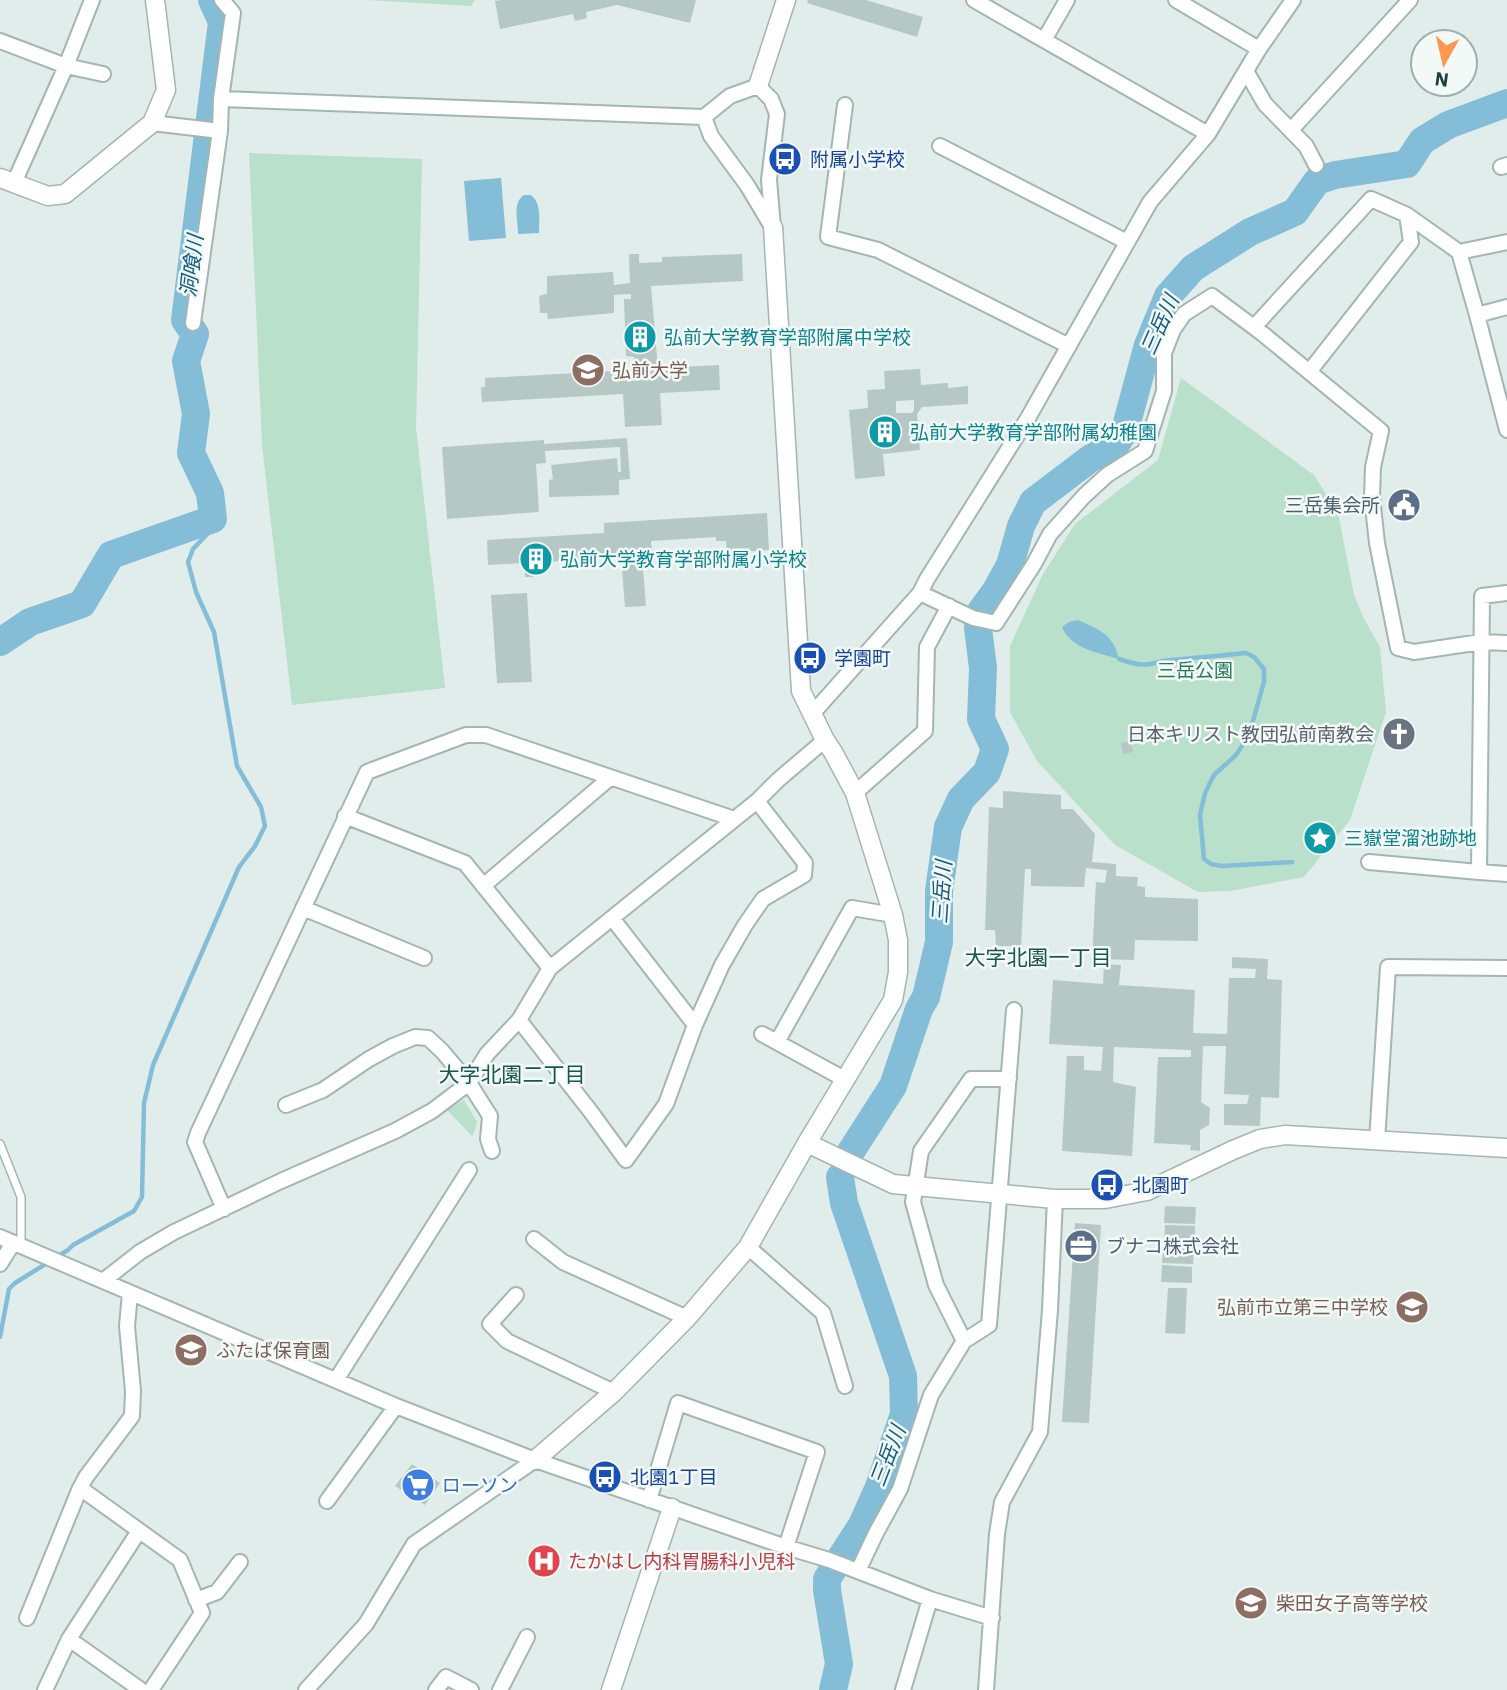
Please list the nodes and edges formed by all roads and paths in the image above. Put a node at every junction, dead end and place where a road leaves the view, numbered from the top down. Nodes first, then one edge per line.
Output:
1 (92, 0) edge
2 (155, 0) edge
3 (222, 0) edge
4 (786, 0) edge
5 (974, 0) edge
6 (1067, 0) edge
7 (1176, 0) edge
8 (1293, 0) edge
9 (1410, 0) edge
10 (1044, 40) junction
11 (0, 41) edge
12 (1259, 49) junction
13 (66, 66) junction
14 (1247, 71) junction
15 (103, 74) dead end
16 (758, 86) junction
17 (221, 99) junction
18 (845, 105) dead end
19 (704, 117) junction
20 (152, 123) junction
21 (213, 130) junction
22 (1291, 130) junction
23 (1209, 134) junction
24 (940, 146) dead end
25 (1316, 164) dead end
26 (7, 181) edge
27 (1406, 215) junction
28 (773, 227) junction
29 (1127, 242) junction
30 (1507, 242) edge
31 (1459, 252) junction
32 (1507, 307) edge
33 (1477, 314) junction
34 (193, 323) dead end
35 (1254, 327) junction
36 (1069, 346) junction
37 (1309, 372) junction
38 (1507, 430) edge
39 (920, 593) junction
40 (1507, 593) edge
41 (949, 606) junction
42 (1481, 642) junction
43 (1507, 643) edge
44 (812, 714) junction
45 (825, 740) junction
46 (610, 778) junction
47 (855, 793) junction
48 (757, 801) junction
49 (345, 816) junction
50 (734, 819) junction
51 (1369, 862) dead end
52 (1479, 873) junction
53 (1507, 874) edge
54 (483, 886) junction
55 (303, 908) junction
56 (893, 915) junction
57 (612, 918) junction
58 (424, 958) dead end
59 (550, 968) junction
60 (1507, 968) edge
61 (1014, 1010) dead end
62 (519, 1020) junction
63 (695, 1025) junction
64 (762, 1034) dead end
65 (777, 1042) junction
66 (1009, 1079) junction
67 (846, 1080) junction
68 (469, 1083) junction
69 (286, 1105) dead end
70 (1377, 1141) junction
71 (807, 1143) junction
72 (0, 1144) edge
73 (1507, 1148) edge
74 (492, 1152) dead end
75 (469, 1170) dead end
76 (916, 1187) junction
77 (999, 1194) junction
78 (1055, 1199) junction
79 (224, 1209) junction
80 (534, 1239) dead end
81 (11, 1242) edge
82 (748, 1247) junction
83 (0, 1265) edge
84 (103, 1281) junction
85 (130, 1293) junction
86 (516, 1295) dead end
87 (687, 1318) junction
88 (964, 1341) junction
89 (336, 1380) junction
90 (845, 1386) dead end
91 (614, 1392) junction
92 (396, 1406) junction
93 (535, 1460) junction
94 (80, 1488) junction
95 (649, 1500) junction
96 (327, 1501) dead end
97 (672, 1508) junction
98 (139, 1531) junction
99 (786, 1547) junction
100 (240, 1562) dead end
101 (858, 1571) junction
102 (930, 1599) junction
103 (196, 1600) junction
104 (27, 1618) dead end
105 (992, 1618) junction
106 (527, 1637) dead end
107 (69, 1639) junction
108 (614, 1689) edge
109 (45, 1690) edge
110 (141, 1690) edge
111 (151, 1690) edge
112 (306, 1690) edge
113 (436, 1690) edge
114 (471, 1690) edge
115 (500, 1690) edge
116 (903, 1690) edge
117 (986, 1690) edge

1 - 13 street
2 - 20 street
3 - 17 street
4 - 16 street
5 - 10 street
6 - 10 street
7 - 12 street
8 - 12 street
9 - 22 street
10 - 23 street
11 - 13 street
12 - 14 street
13 - 15 street
13 - 26 street
14 - 22 street
14 - 23 street
16 - 19 street
16 - 28 street
17 - 19 street
17 - 21 street
18 - 36 street
19 - 28 street
20 - 21 street
20 - 26 street
21 - 34 street
22 - 25 street
23 - 29 street
24 - 29 street
27 - 31 street
27 - 35 street
27 - 37 street
28 - 44 street
29 - 36 street
30 - 31 street
31 - 33 street
32 - 33 street
33 - 38 street
35 - 37 street
35 - 41 street
36 - 39 street
37 - 42 street
39 - 41 street
39 - 44 street
40 - 42 street
41 - 47 street
42 - 43 street
42 - 52 street
44 - 45 street
45 - 47 street
45 - 48 street
46 - 49 street
46 - 50 street
46 - 54 street
47 - 56 street
48 - 50 street
48 - 63 street
49 - 54 street
49 - 55 street
50 - 57 street
51 - 52 street
52 - 53 street
54 - 59 street
55 - 58 street
55 - 79 street
56 - 65 street
56 - 67 street
57 - 59 street
57 - 63 street
59 - 62 street
60 - 70 street
61 - 66 street
62 - 63 street
62 - 68 street
64 - 65 street
65 - 67 street
66 - 76 street
66 - 77 street
67 - 71 street
68 - 69 street
68 - 74 street
68 - 79 street
70 - 73 street
70 - 78 street
71 - 76 street
71 - 82 street
72 - 81 lane
75 - 89 street
76 - 77 street
76 - 88 street
77 - 78 street
77 - 88 street
78 - 105 street
79 - 84 street
80 - 87 street
81 - 83 street
81 - 84 street
82 - 87 street
82 - 90 street
84 - 85 street
85 - 89 street
85 - 94 street
86 - 91 street
87 - 91 street
88 - 101 street
89 - 92 street
91 - 93 street
92 - 93 street
92 - 96 street
93 - 95 street
93 - 112 street
94 - 98 street
94 - 104 street
95 - 97 street
95 - 99 street
97 - 99 street
97 - 108 street
98 - 103 street
98 - 107 street
99 - 101 street
100 - 103 street
101 - 102 street
102 - 105 street
102 - 116 street
103 - 111 street
105 - 117 street
106 - 115 street
107 - 109 street
107 - 110 street
113 - 114 street

